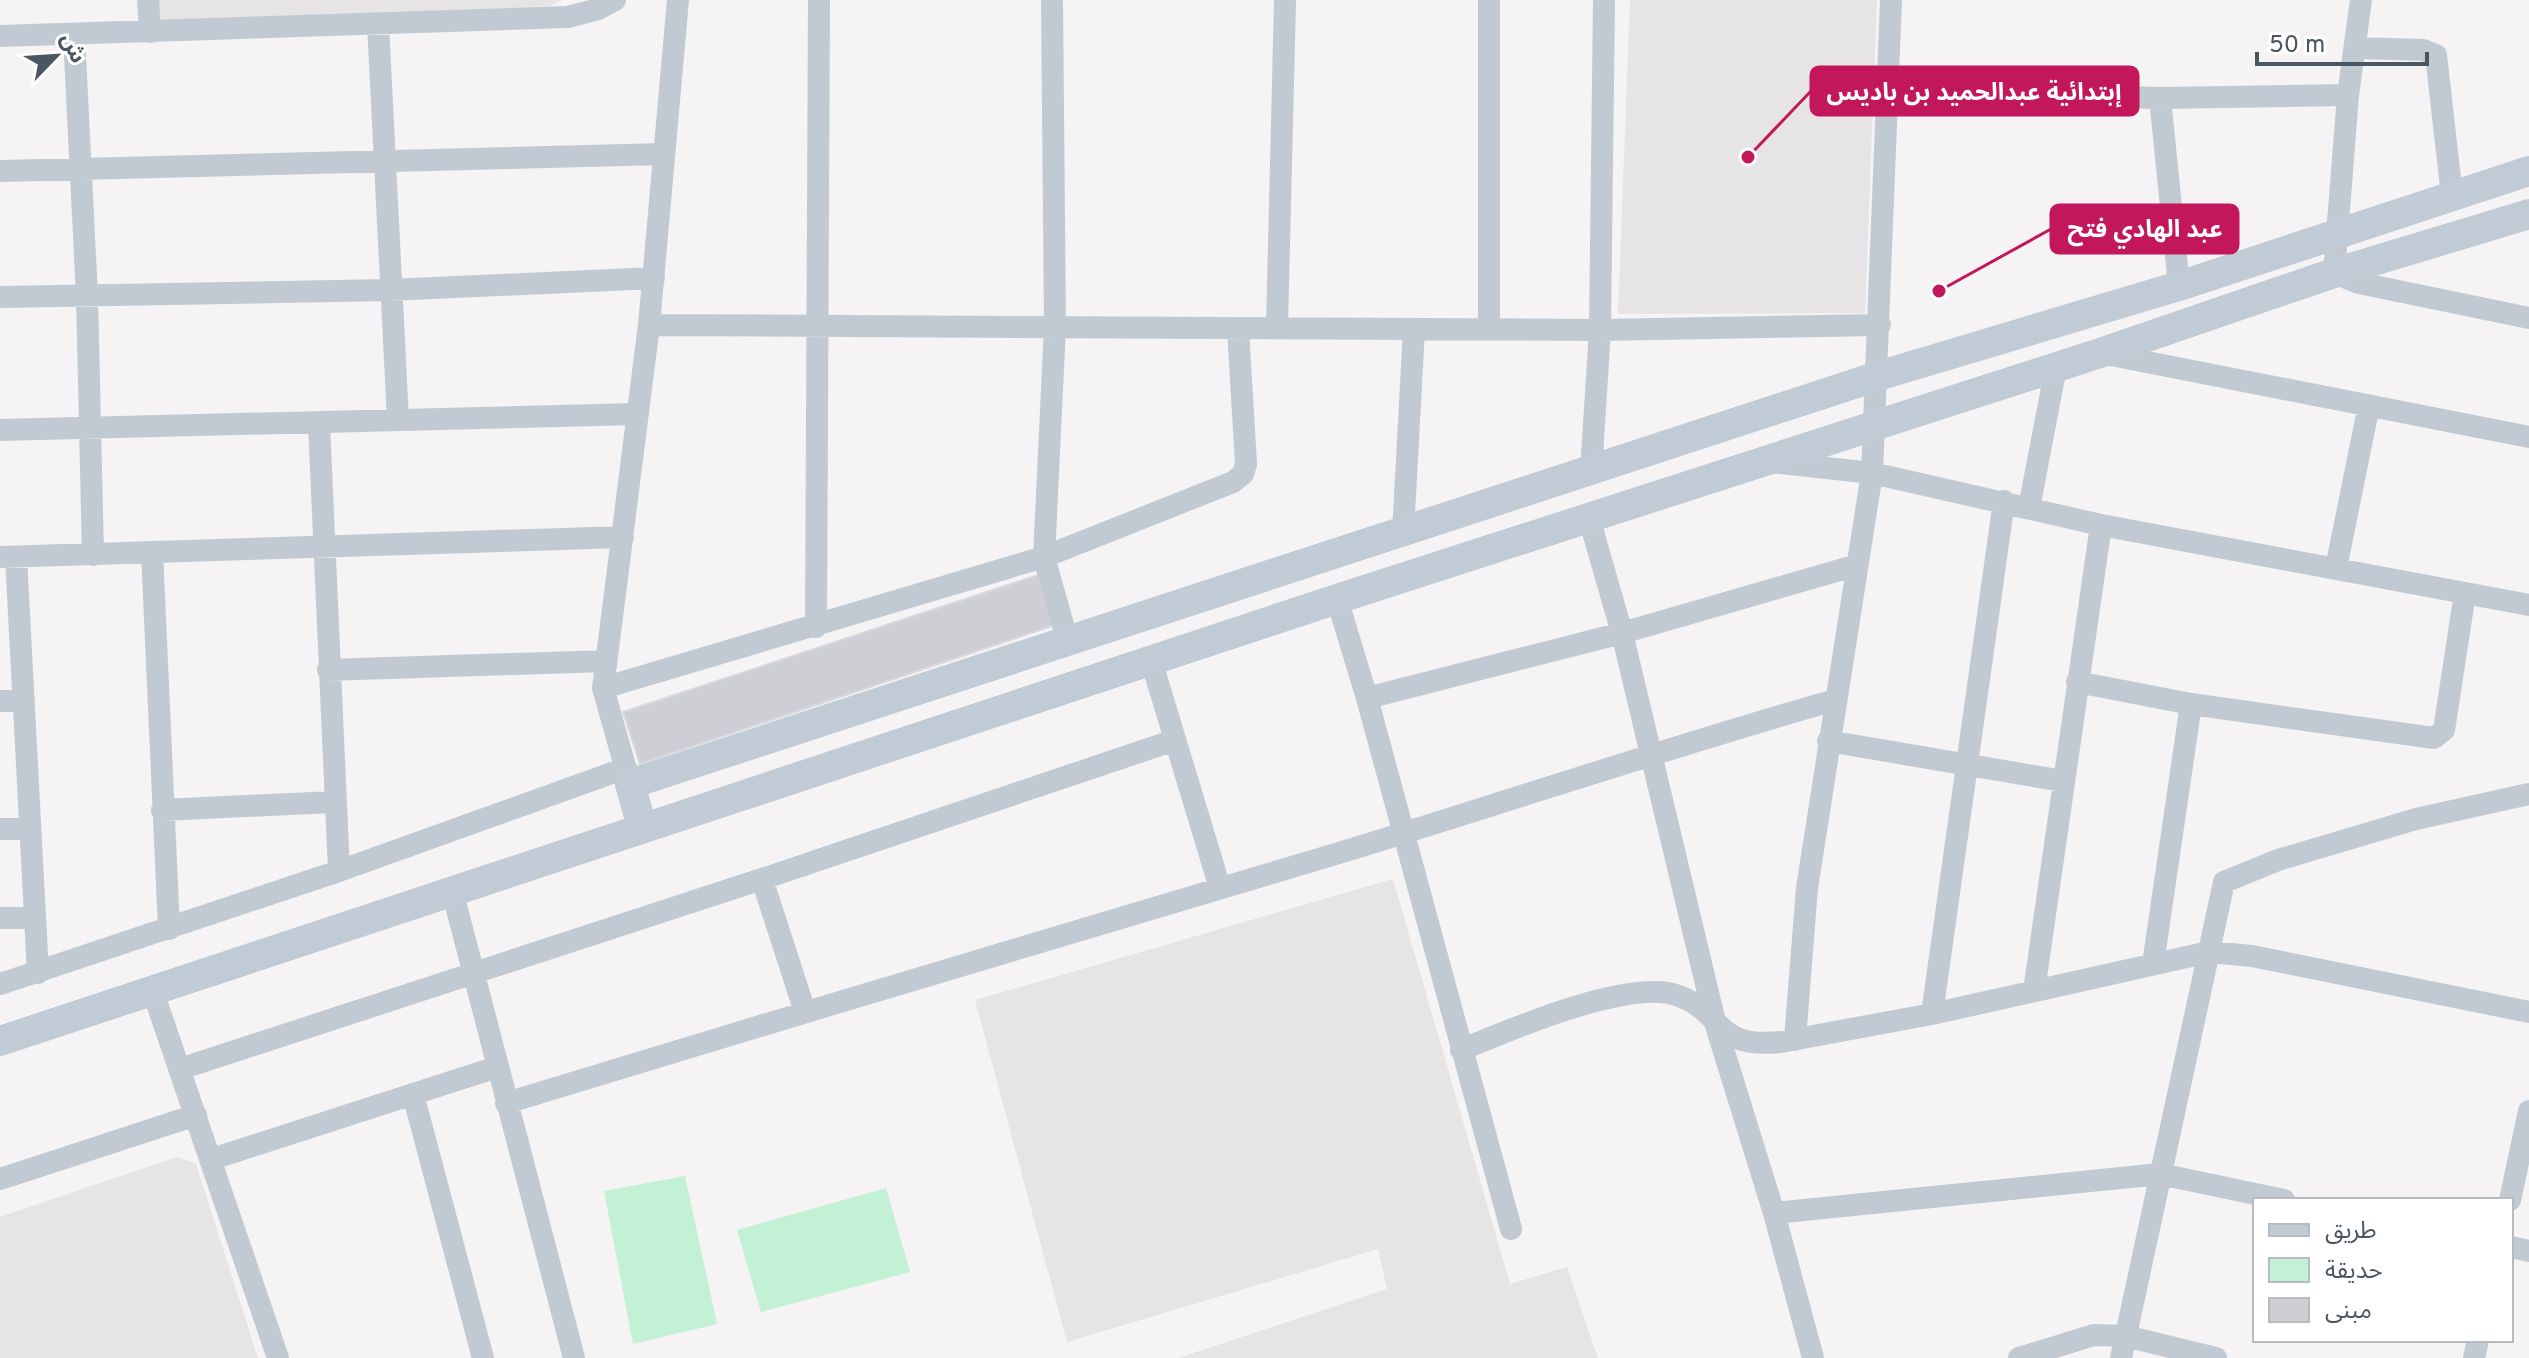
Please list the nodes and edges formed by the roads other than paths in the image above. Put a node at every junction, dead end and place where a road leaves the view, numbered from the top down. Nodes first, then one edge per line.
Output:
1 (148, 0) edge
2 (615, 0) edge
3 (678, 0) edge
4 (819, 0) edge
5 (1052, 0) edge
6 (1285, 0) edge
7 (1489, 0) edge
8 (1604, 0) edge
9 (1891, 0) edge
10 (2361, 0) edge
11 (378, 24) junction
12 (150, 32) junction
13 (74, 35) junction
14 (0, 36) edge
15 (2357, 48) junction
16 (1888, 91) junction
17 (2348, 95) junction
18 (2160, 98) junction
19 (664, 154) junction
20 (383, 158) junction
21 (83, 170) junction
22 (0, 171) edge
23 (2529, 171) edge
24 (2452, 196) junction
25 (2529, 214) edge
26 (2335, 234) junction
27 (2334, 273) junction
28 (654, 278) junction
29 (2179, 286) junction
30 (390, 290) junction
31 (87, 296) junction
32 (0, 297) edge
33 (2529, 318) edge
34 (649, 325) junction
35 (1880, 325) junction
36 (820, 326) junction
37 (1055, 327) junction
38 (1277, 327) junction
39 (1238, 329) junction
40 (1414, 329) junction
41 (1489, 329) junction
42 (1600, 330) junction
43 (2100, 353) junction
44 (2056, 367) junction
45 (1878, 376) junction
46 (2369, 405) junction
47 (638, 414) junction
48 (398, 420) junction
49 (319, 424) junction
50 (1875, 424) junction
51 (88, 429) junction
52 (0, 430) edge
53 (2529, 437) edge
54 (1767, 461) junction
55 (1591, 471) junction
56 (1872, 473) junction
57 (2004, 501) junction
58 (2029, 508) junction
59 (1589, 518) junction
60 (2101, 525) junction
61 (1403, 533) junction
62 (623, 537) junction
63 (325, 547) junction
64 (152, 552) junction
65 (93, 555) junction
66 (8, 557) edge
67 (1044, 557) junction
68 (1857, 565) junction
69 (2336, 568) junction
70 (2465, 593) junction
71 (1337, 599) junction
72 (2529, 605) edge
73 (816, 627) junction
74 (1622, 633) junction
75 (1067, 639) junction
76 (1151, 660) junction
77 (605, 661) junction
78 (328, 670) junction
79 (2077, 682) junction
80 (603, 688) junction
81 (1367, 698) junction
82 (1835, 700) junction
83 (0, 701) edge
84 (24, 701) junction
85 (2191, 704) junction
86 (1175, 740) junction
87 (1828, 741) junction
88 (1650, 753) junction
89 (1966, 764) junction
90 (628, 776) junction
91 (2063, 781) junction
92 (2529, 794) edge
93 (333, 802) junction
94 (162, 810) junction
95 (642, 827) junction
96 (0, 829) edge
97 (30, 829) junction
98 (1402, 833) junction
99 (339, 871) junction
100 (762, 879) junction
101 (1220, 888) junction
102 (453, 894) junction
103 (0, 918) edge
104 (35, 918) junction
105 (169, 929) junction
106 (2209, 952) junction
107 (2153, 964) junction
108 (473, 971) junction
109 (38, 973) junction
110 (0, 984) edge
111 (2034, 991) junction
112 (153, 992) junction
113 (805, 1012) junction
114 (2529, 1012) edge
115 (1932, 1014) junction
116 (1716, 1026) junction
117 (1795, 1040) junction
118 (0, 1041) edge
119 (1461, 1050) junction
120 (497, 1067) junction
121 (180, 1069) junction
122 (413, 1094) junction
123 (506, 1103) junction
124 (2529, 1111) edge
125 (196, 1115) junction
126 (212, 1159) junction
127 (2160, 1174) junction
128 (0, 1179) edge
129 (2274, 1198) edge
130 (2510, 1198) edge
131 (1774, 1213) junction
132 (1511, 1229) dead end
133 (2123, 1347) edge
134 (278, 1358) edge
135 (483, 1358) edge
136 (574, 1358) edge
137 (1813, 1358) edge
138 (2019, 1358) edge
139 (2216, 1358) edge

1 - 12 street
2 - 11 street
3 - 19 street
4 - 36 street
5 - 37 street
6 - 38 street
7 - 41 street
8 - 42 street
9 - 16 street
10 - 15 street
11 - 12 street
11 - 20 street
12 - 13 street
13 - 14 street
13 - 21 street
15 - 17 street
15 - 24 street
16 - 18 street
16 - 35 street
17 - 18 street
17 - 26 street
18 - 29 street
19 - 20 street
19 - 28 street
20 - 21 street
20 - 30 street
21 - 22 street
21 - 31 street
23 - 24 main road
24 - 26 main road
25 - 27 main road
26 - 27 street
26 - 29 main road
27 - 33 street
27 - 43 main road
28 - 30 street
28 - 34 street
29 - 45 main road
30 - 31 street
30 - 48 street
31 - 32 street
31 - 51 street
34 - 36 street
34 - 47 street
35 - 42 street
35 - 45 street
36 - 37 street
36 - 73 street
37 - 39 street
37 - 67 street
38 - 39 street
38 - 40 street
39 - 67 street
40 - 41 street
40 - 61 street
41 - 42 street
42 - 55 street
43 - 44 main road
43 - 46 street
44 - 50 main road
44 - 58 street
45 - 50 street
45 - 55 main road
46 - 53 street
46 - 69 street
47 - 48 street
47 - 62 street
48 - 49 street
49 - 51 street
49 - 63 street
50 - 54 main road
50 - 56 street
51 - 52 street
51 - 65 street
54 - 56 street
54 - 59 main road
55 - 61 main road
56 - 57 street
56 - 68 street
57 - 58 street
57 - 89 street
58 - 60 street
59 - 71 main road
59 - 74 street
60 - 69 street
60 - 79 street
61 - 75 main road
62 - 63 street
62 - 77 street
63 - 64 street
63 - 78 street
64 - 65 street
64 - 94 street
65 - 66 street
66 - 84 street
67 - 73 street
67 - 75 street
68 - 74 street
68 - 82 street
69 - 70 street
70 - 72 street
70 - 85 street
71 - 76 main road
71 - 81 street
73 - 80 street
74 - 81 street
74 - 88 street
75 - 90 main road
76 - 86 street
76 - 95 main road
77 - 78 street
77 - 80 street
78 - 93 street
79 - 85 street
79 - 91 street
80 - 90 street
81 - 98 street
82 - 87 street
82 - 88 street
83 - 84 street
84 - 97 street
85 - 107 street
86 - 100 street
86 - 101 street
87 - 89 street
87 - 117 street
88 - 98 street
88 - 116 street
89 - 91 street
89 - 115 street
90 - 95 main road
90 - 99 street
91 - 111 street
92 - 106 street
93 - 94 street
93 - 99 street
94 - 105 street
95 - 102 main road
96 - 97 street
97 - 104 street
98 - 101 street
98 - 119 street
99 - 105 street
100 - 108 street
100 - 113 street
101 - 113 street
102 - 108 street
102 - 112 main road
103 - 104 street
104 - 109 street
105 - 109 street
106 - 107 street
106 - 114 street
106 - 127 street
107 - 111 street
108 - 120 street
108 - 121 street
109 - 110 street
111 - 115 street
112 - 118 main road
112 - 121 street
113 - 123 street
115 - 117 street
116 - 117 street
116 - 119 street
116 - 131 street
119 - 132 street
120 - 122 street
120 - 123 street
121 - 125 street
122 - 126 street
122 - 135 street
123 - 136 street
124 - 130 street
125 - 126 street
125 - 128 street
126 - 134 street
127 - 129 street
127 - 131 street
127 - 133 street
131 - 137 street
133 - 138 street
133 - 139 street

